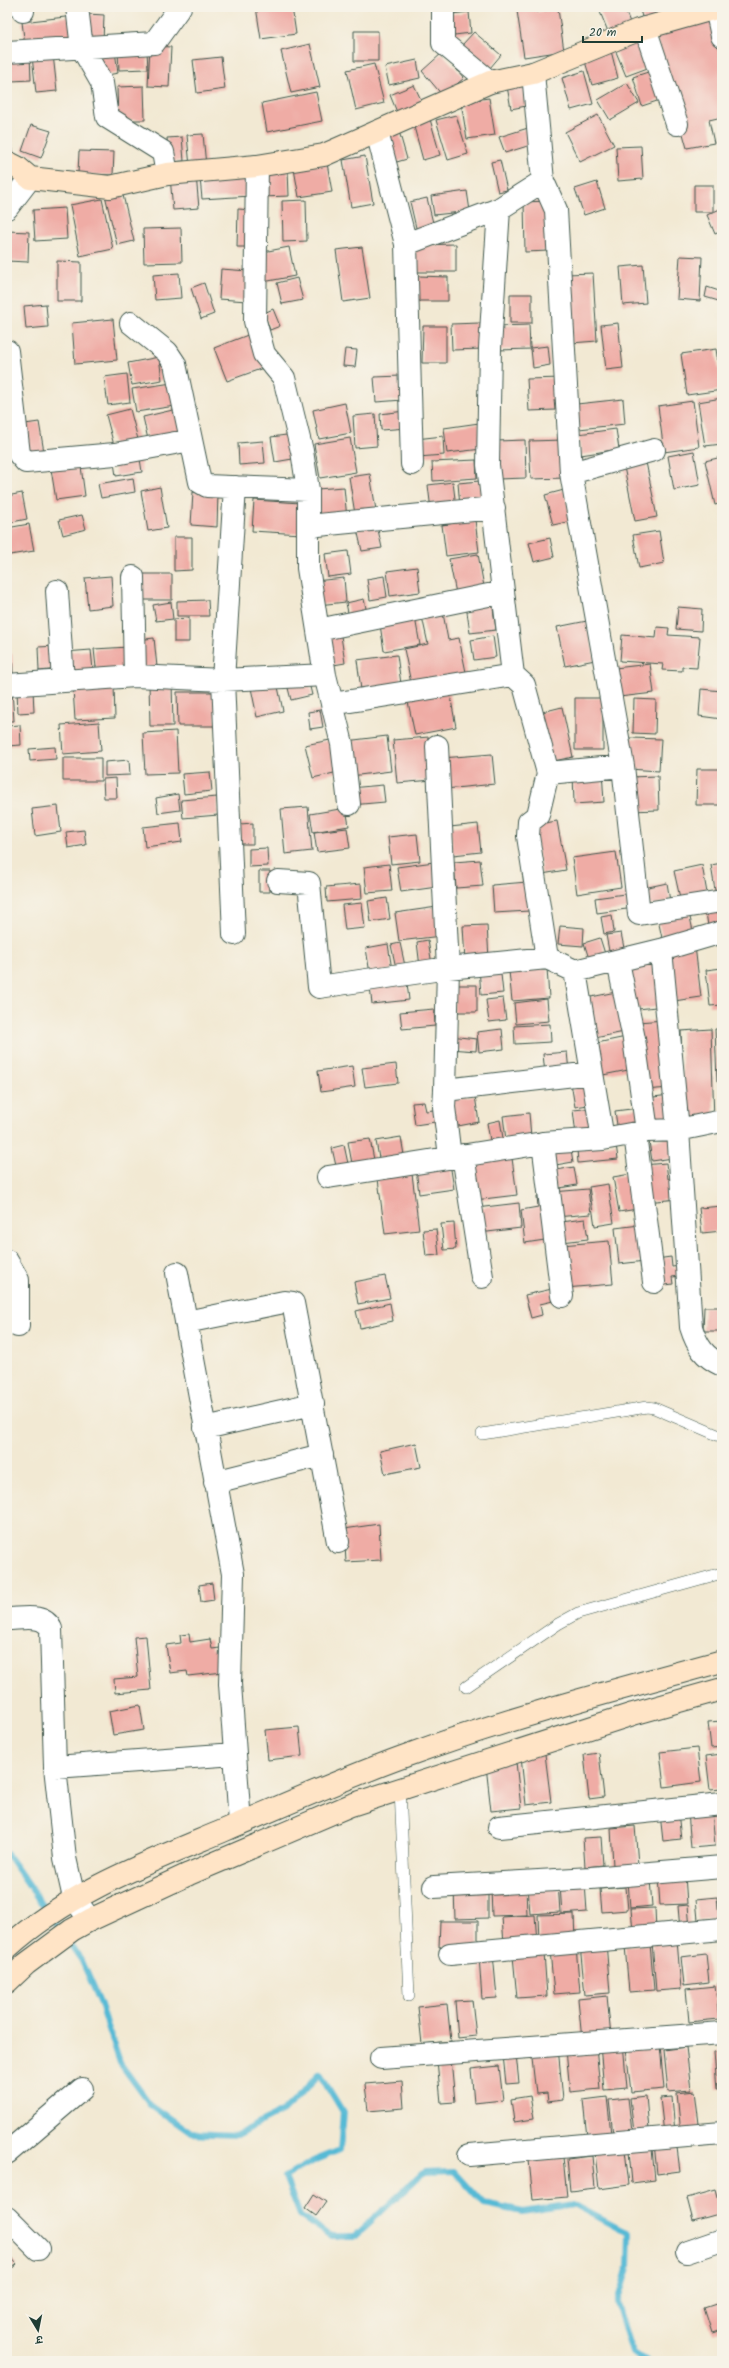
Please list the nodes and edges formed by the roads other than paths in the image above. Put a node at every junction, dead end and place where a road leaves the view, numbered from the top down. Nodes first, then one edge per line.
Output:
1 (77, 7) edge
2 (180, 7) edge
3 (443, 7) edge
4 (718, 8) edge
5 (646, 28) junction
6 (722, 36) edge
7 (82, 48) junction
8 (7, 52) edge
9 (533, 73) junction
10 (490, 82) junction
11 (676, 124) dead end
12 (376, 132) junction
13 (7, 162) edge
14 (258, 166) junction
15 (167, 174) junction
16 (30, 178) junction
17 (543, 181) junction
18 (7, 208) edge
19 (499, 209) junction
20 (406, 244) junction
21 (131, 323) dead end
22 (7, 351) edge
23 (191, 440) junction
24 (654, 450) dead end
25 (412, 464) dead end
26 (571, 473) junction
27 (235, 487) junction
28 (308, 490) junction
29 (494, 508) junction
30 (308, 526) junction
31 (133, 577) dead end
32 (57, 592) dead end
33 (503, 592) junction
34 (318, 630) junction
35 (325, 675) junction
36 (513, 675) junction
37 (135, 676) junction
38 (223, 680) junction
39 (63, 681) junction
40 (7, 685) edge
41 (332, 704) junction
42 (437, 746) dead end
43 (623, 766) junction
44 (548, 773) junction
45 (349, 804) dead end
46 (278, 881) dead end
47 (722, 901) edge
48 (722, 932) edge
49 (234, 934) dead end
50 (661, 950) junction
51 (547, 958) junction
52 (618, 962) junction
53 (448, 968) junction
54 (575, 971) junction
55 (592, 1073) junction
56 (445, 1090) junction
57 (722, 1121) edge
58 (678, 1130) junction
59 (641, 1133) junction
60 (603, 1139) junction
61 (543, 1143) junction
62 (457, 1156) junction
63 (328, 1177) dead end
64 (7, 1260) edge
65 (177, 1273) dead end
66 (482, 1277) dead end
67 (654, 1282) dead end
68 (562, 1296) dead end
69 (186, 1322) junction
70 (18, 1326) dead end
71 (722, 1365) edge
72 (313, 1404) junction
73 (205, 1428) junction
74 (482, 1434) dead end
75 (722, 1437) edge
76 (322, 1455) junction
77 (215, 1482) junction
78 (338, 1542) dead end
79 (722, 1573) edge
80 (7, 1619) edge
81 (722, 1661) edge
82 (466, 1687) dead end
83 (722, 1689) edge
84 (235, 1754) junction
85 (55, 1767) junction
86 (400, 1789) junction
87 (722, 1804) edge
88 (240, 1823) junction
89 (500, 1827) dead end
90 (722, 1867) edge
91 (434, 1887) dead end
92 (67, 1903) junction
93 (81, 1925) junction
94 (722, 1930) edge
95 (8, 1947) edge
96 (450, 1954) dead end
97 (7, 1982) edge
98 (408, 1996) dead end
99 (722, 2033) edge
100 (381, 2058) dead end
101 (82, 2089) dead end
102 (722, 2133) edge
103 (7, 2153) edge
104 (469, 2155) dead end
105 (7, 2218) edge
106 (722, 2240) edge
107 (38, 2249) dead end
108 (687, 2252) dead end

1 - 7 street
2 - 7 street
3 - 10 street
4 - 5 main road
4 - 6 street
5 - 9 main road
5 - 11 street
7 - 8 street
7 - 15 street
9 - 10 main road
9 - 17 street
10 - 12 main road
12 - 14 main road
12 - 20 street
13 - 16 main road
14 - 15 main road
14 - 28 street
15 - 16 main road
16 - 18 street
17 - 19 street
17 - 26 street
19 - 20 street
19 - 29 street
20 - 25 street
21 - 23 street
22 - 23 street
23 - 27 street
24 - 26 street
26 - 43 street
27 - 28 street
27 - 38 street
28 - 30 street
29 - 30 street
29 - 33 street
30 - 34 street
31 - 37 street
32 - 39 street
33 - 34 street
33 - 36 street
34 - 35 street
35 - 38 street
35 - 41 street
36 - 41 street
36 - 44 street
37 - 38 street
37 - 39 street
38 - 49 street
39 - 40 street
41 - 45 street
42 - 53 street
43 - 44 street
43 - 47 street
44 - 51 street
46 - 53 street
48 - 50 street
50 - 52 street
50 - 58 street
51 - 53 street
51 - 54 street
52 - 54 street
52 - 59 street
53 - 56 street
54 - 55 street
55 - 56 street
55 - 60 street
56 - 62 street
57 - 58 street
58 - 59 street
58 - 71 street
59 - 60 street
59 - 67 street
60 - 61 street
61 - 62 street
61 - 68 street
62 - 63 street
62 - 66 street
64 - 70 street
65 - 69 street
69 - 72 street
69 - 73 street
72 - 73 street
72 - 76 street
73 - 77 street
74 - 75 lane
76 - 77 street
76 - 78 street
77 - 84 street
79 - 82 lane
80 - 85 street
81 - 88 main road
83 - 86 main road
84 - 85 street
84 - 88 street
85 - 92 street
86 - 93 main road
86 - 98 lane
87 - 89 street
88 - 92 main road
90 - 91 street
92 - 93 street
92 - 95 main road
93 - 97 main road
94 - 96 street
99 - 100 street
101 - 103 street
102 - 104 street
105 - 107 street
106 - 108 street

